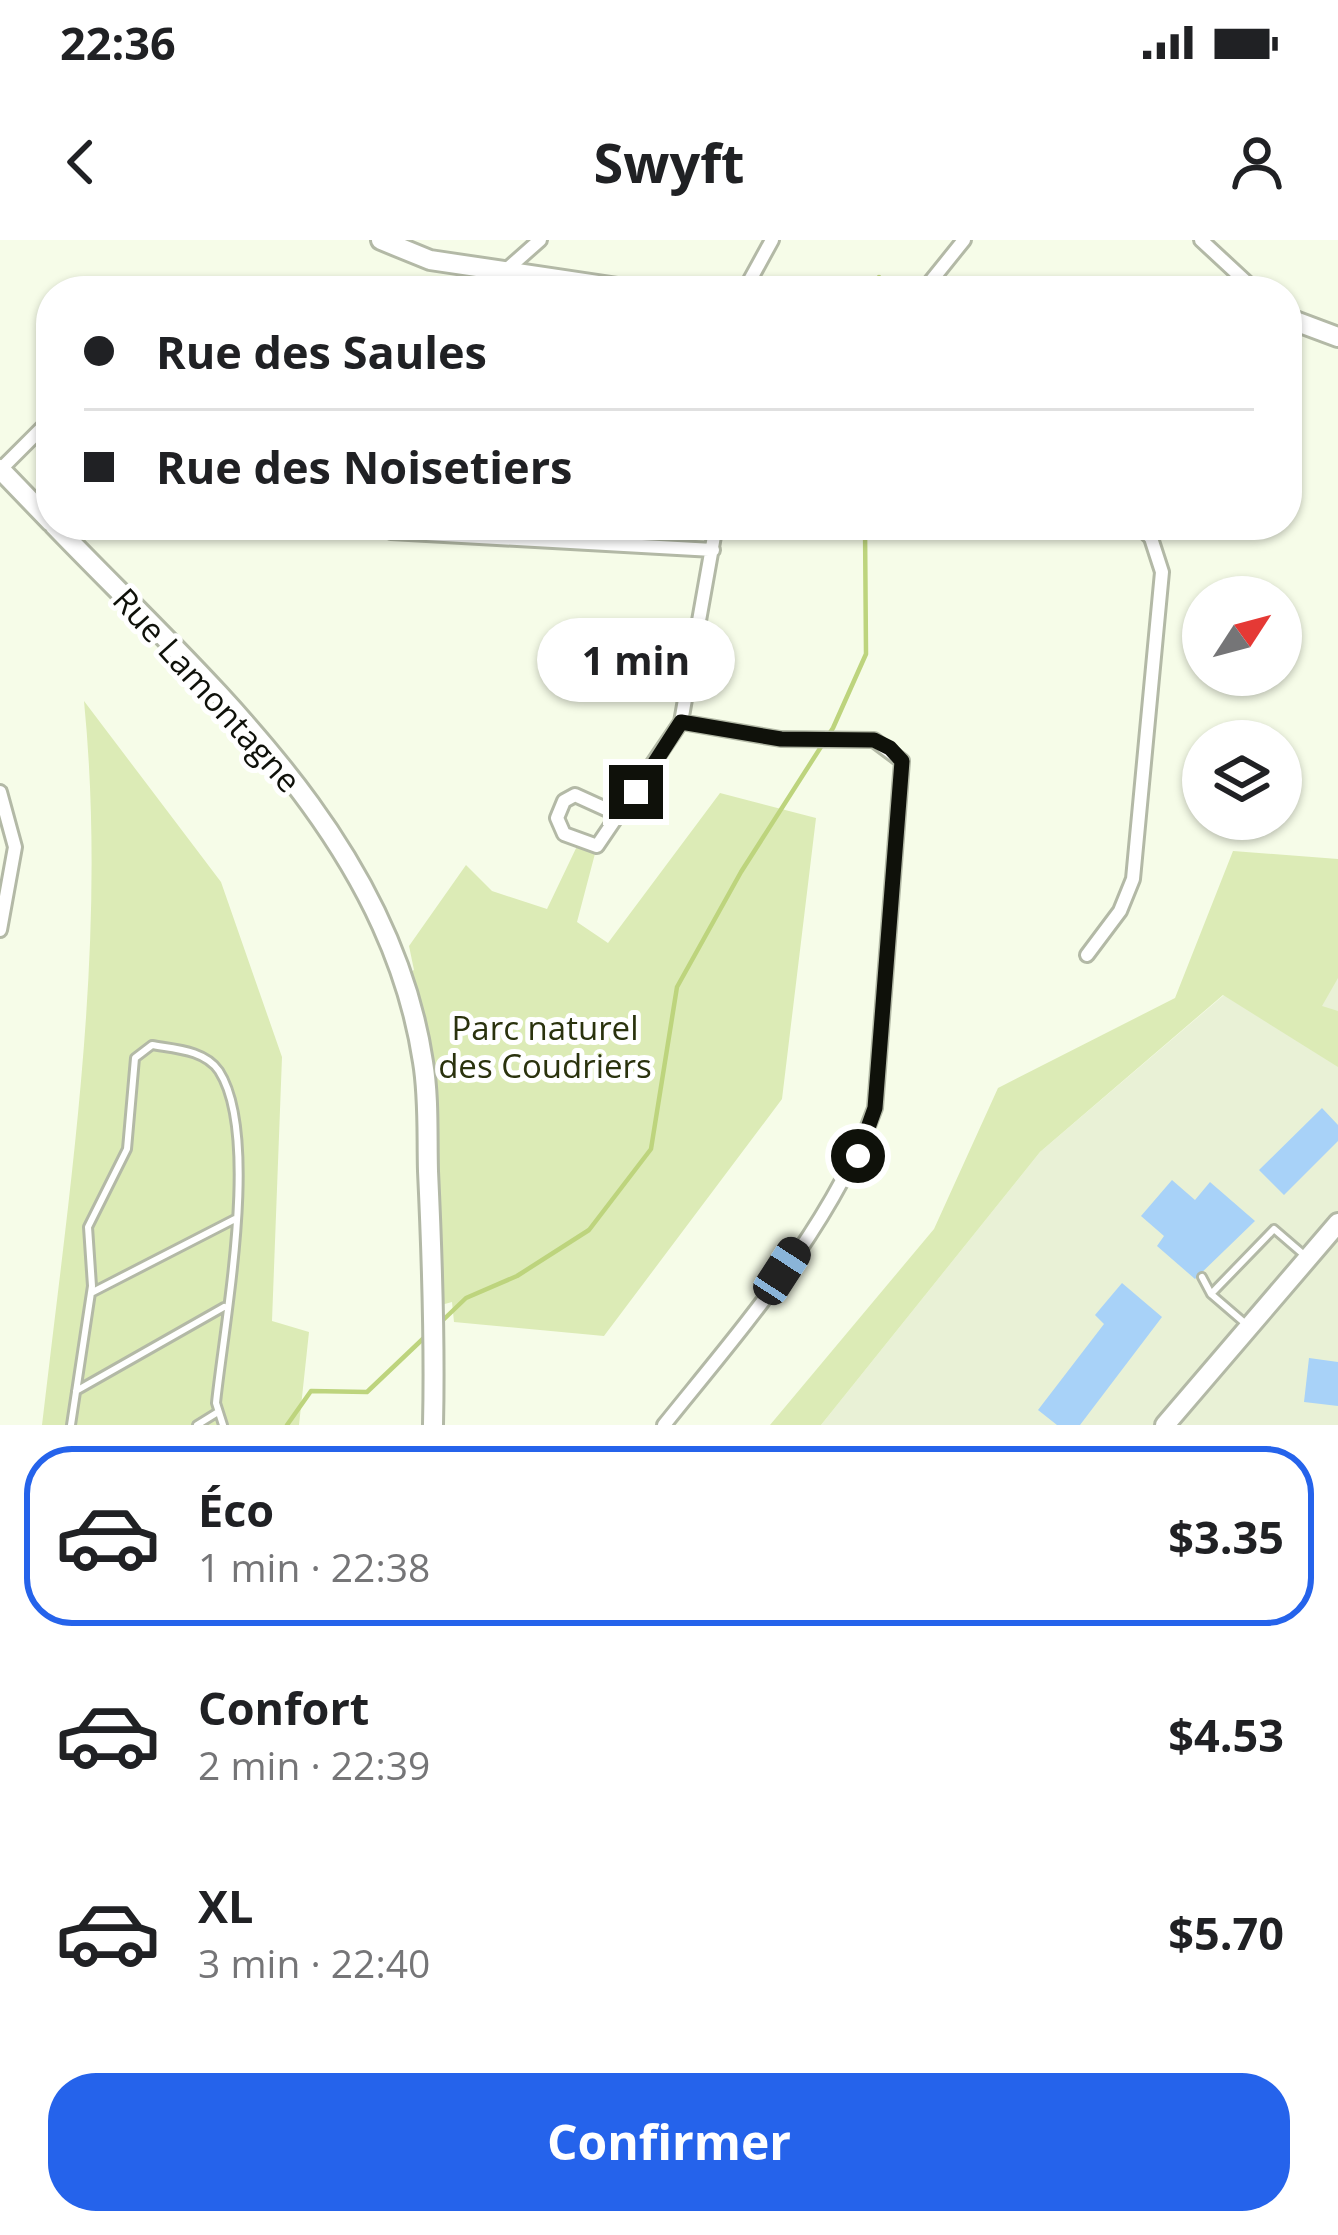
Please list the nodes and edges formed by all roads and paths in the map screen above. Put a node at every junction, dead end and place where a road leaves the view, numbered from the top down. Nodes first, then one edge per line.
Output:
1 (381, 240) edge
2 (540, 240) edge
3 (772, 240) edge
4 (964, 240) edge
5 (1201, 240) edge
6 (504, 273) junction
7 (526, 276) edge
8 (752, 276) edge
9 (935, 276) edge
10 (1240, 276) edge
11 (1302, 324) edge
12 (1338, 338) edge
13 (36, 434) edge
14 (0, 469) edge
15 (36, 507) edge
16 (68, 540) edge
17 (534, 540) edge
18 (714, 540) edge
19 (1152, 540) edge
20 (713, 550) junction
21 (681, 722) junction
22 (0, 792) edge
23 (619, 815) junction
24 (0, 930) edge
25 (1087, 955) dead end
26 (235, 1220) junction
27 (1338, 1223) edge
28 (1306, 1257) junction
29 (1202, 1277) dead end
30 (91, 1293) junction
31 (1211, 1294) junction
32 (226, 1306) junction
33 (1247, 1325) junction
34 (76, 1391) junction
35 (218, 1412) junction
36 (70, 1425) edge
37 (197, 1425) edge
38 (223, 1425) edge
39 (433, 1425) edge
40 (664, 1425) edge
41 (1166, 1425) edge

1 - 6 street
2 - 6 street
3 - 8 street
4 - 9 street
5 - 10 street
6 - 7 street
11 - 12 street
13 - 14 street
14 - 15 street, Rue Lamontagne
16 - 39 street, Rue Lamontagne
17 - 20 street
18 - 20 street
19 - 25 street
20 - 21 street
21 - 23 street
21 - 40 street
22 - 24 street
23 - 23 street
26 - 30 lane
26 - 30 lane
26 - 32 lane
27 - 28 street
28 - 31 lane
28 - 33 street
29 - 31 lane
30 - 34 lane
31 - 33 lane
32 - 34 lane
32 - 35 lane
33 - 41 street
34 - 36 lane
35 - 37 lane
35 - 38 lane

